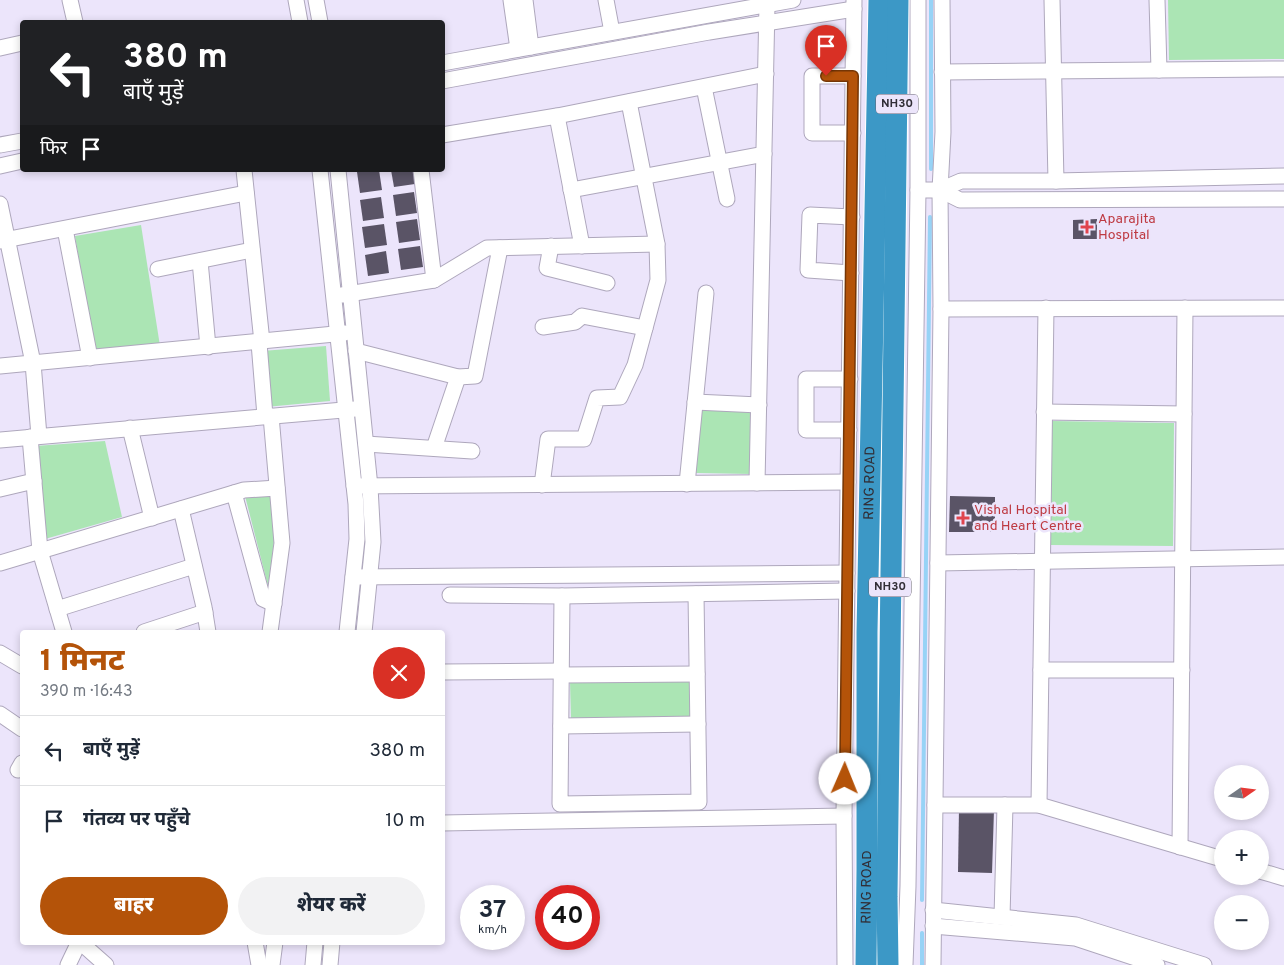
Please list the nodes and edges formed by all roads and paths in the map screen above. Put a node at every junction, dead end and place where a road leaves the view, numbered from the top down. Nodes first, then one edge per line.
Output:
1 (70, 0) edge
2 (296, 0) edge
3 (316, 0) edge
4 (511, 0) edge
5 (525, 0) edge
6 (606, 0) edge
7 (793, 0) edge
8 (879, 0) edge
9 (898, 0) edge
10 (918, 0) edge
11 (942, 0) edge
12 (1052, 0) edge
13 (1158, 0) edge
14 (750, 4) edge
15 (854, 4) edge
16 (767, 5) junction
17 (75, 20) edge
18 (300, 20) edge
19 (320, 20) edge
20 (767, 23) junction
21 (612, 32) junction
22 (20, 43) edge
23 (0, 48) edge
24 (525, 48) junction
25 (445, 62) edge
26 (1284, 68) edge
27 (1159, 70) junction
28 (1054, 71) junction
29 (942, 72) junction
30 (766, 74) junction
31 (853, 76) junction
32 (445, 80) edge
33 (704, 87) junction
34 (630, 102) junction
35 (557, 116) junction
36 (853, 133) junction
37 (445, 135) edge
38 (20, 141) edge
39 (0, 144) edge
40 (764, 154) junction
41 (20, 161) edge
42 (719, 162) junction
43 (0, 166) edge
44 (244, 172) edge
45 (320, 172) edge
46 (338, 172) edge
47 (422, 172) edge
48 (644, 176) junction
49 (1284, 176) edge
50 (1056, 181) junction
51 (571, 190) junction
52 (918, 190) junction
53 (940, 190) junction
54 (246, 194) junction
55 (727, 199) dead end
56 (1284, 199) edge
57 (0, 204) edge
58 (852, 218) junction
59 (65, 229) junction
60 (4, 241) edge
61 (657, 244) junction
62 (551, 246) junction
63 (582, 246) junction
64 (500, 248) junction
65 (252, 250) junction
66 (200, 261) junction
67 (158, 270) dead end
68 (851, 272) junction
69 (434, 280) junction
70 (607, 284) dead end
71 (350, 293) junction
72 (706, 293) dead end
73 (333, 296) junction
74 (1046, 308) junction
75 (1185, 308) junction
76 (1284, 308) edge
77 (941, 309) junction
78 (544, 327) dead end
79 (645, 328) junction
80 (354, 332) junction
81 (338, 334) junction
82 (260, 343) junction
83 (208, 347) junction
84 (356, 351) junction
85 (90, 358) junction
86 (33, 363) junction
87 (0, 366) edge
88 (458, 377) junction
89 (850, 379) junction
90 (695, 402) junction
91 (759, 405) junction
92 (362, 408) junction
93 (346, 410) junction
94 (1044, 412) junction
95 (1184, 414) junction
96 (268, 416) junction
97 (130, 428) junction
98 (849, 430) junction
99 (34, 436) junction
100 (0, 440) edge
101 (366, 444) junction
102 (434, 448) junction
103 (472, 451) dead end
104 (34, 481) junction
105 (848, 482) junction
106 (757, 483) junction
107 (687, 484) junction
108 (542, 485) junction
109 (354, 486) junction
110 (370, 487) junction
111 (277, 488) junction
112 (0, 490) edge
113 (234, 493) junction
114 (181, 509) junction
115 (152, 518) junction
116 (40, 551) junction
117 (1284, 557) edge
118 (1183, 559) junction
119 (1042, 561) junction
120 (0, 563) edge
121 (938, 563) junction
122 (194, 566) junction
123 (847, 573) junction
124 (353, 577) junction
125 (369, 577) junction
126 (847, 591) junction
127 (696, 594) junction
128 (450, 595) dead end
129 (562, 596) junction
130 (274, 604) junction
131 (57, 609) junction
132 (205, 612) junction
133 (63, 630) edge
134 (156, 630) edge
135 (208, 630) edge
136 (270, 630) edge
137 (347, 630) edge
138 (364, 630) edge
139 (0, 653) edge
140 (20, 665) edge
141 (1041, 670) junction
142 (1182, 670) junction
143 (445, 672) edge
144 (562, 673) junction
145 (697, 674) junction
146 (0, 714) edge
147 (698, 724) junction
148 (561, 726) junction
149 (20, 728) edge
150 (935, 805) junction
151 (1004, 805) junction
152 (1039, 805) junction
153 (844, 816) junction
154 (445, 822) edge
155 (1180, 847) junction
156 (1214, 858) edge
157 (1269, 874) edge
158 (1284, 878) edge
159 (933, 910) junction
160 (1002, 917) junction
161 (933, 926) junction
162 (78, 945) edge
163 (83, 945) edge
164 (256, 945) edge
165 (275, 945) edge
166 (315, 945) edge
167 (332, 945) edge
168 (68, 965) edge
169 (106, 965) edge
170 (259, 965) edge
171 (272, 965) edge
172 (312, 965) edge
173 (330, 965) edge
174 (845, 965) edge
175 (866, 965) edge
176 (888, 965) edge
177 (905, 965) edge
178 (932, 965) edge
179 (1157, 965) edge
180 (1204, 965) edge

1 - 17 street
2 - 18 street
3 - 19 street
4 - 24 street
5 - 24 street
6 - 21 street
7 - 16 street
8 - 175 highway, RING ROAD / NH30
9 - 176 highway, RING ROAD / NH30
10 - 52 street
11 - 29 street
12 - 28 street
13 - 27 street
14 - 16 street
14 - 21 street
15 - 20 street
15 - 31 street
16 - 20 street
20 - 30 street
20 - 32 street
21 - 24 street
22 - 23 street
24 - 25 street
26 - 27 street
27 - 28 street
28 - 29 street
28 - 50 street
29 - 53 street
30 - 33 street
30 - 40 street
31 - 36 street
31 - 36 street
33 - 34 street
33 - 42 street
34 - 35 street
34 - 48 street
35 - 37 street
35 - 51 street
36 - 58 street
38 - 39 street
40 - 42 street
40 - 91 street
41 - 43 street
42 - 48 street
42 - 55 street
44 - 54 street
45 - 73 street
46 - 71 street
47 - 69 street
48 - 51 street
48 - 61 street
49 - 50 street
50 - 53 street
51 - 63 street
52 - 53 street
52 - 177 street
53 - 56 street
53 - 77 street
54 - 59 street
54 - 65 street
57 - 60 street
58 - 68 street
58 - 68 street
59 - 60 street
59 - 85 street
60 - 86 street
61 - 63 street
61 - 79 street
62 - 63 street
62 - 64 street
62 - 70 street
64 - 69 street
64 - 88 street
65 - 66 street
65 - 82 street
66 - 67 street
66 - 83 street
68 - 89 street
69 - 71 street
71 - 73 street
71 - 80 street
72 - 90 street
73 - 81 street
74 - 75 street
74 - 77 street
74 - 94 street
75 - 76 street
75 - 95 street
77 - 121 street
78 - 79 street
79 - 108 street
80 - 81 street
80 - 84 street
81 - 82 street
81 - 93 street
82 - 83 street
82 - 96 street
83 - 85 street
84 - 88 street
84 - 92 street
85 - 86 street
86 - 87 street
86 - 99 street
88 - 102 street
89 - 98 street
89 - 98 street
90 - 91 street
90 - 107 street
91 - 106 street
92 - 93 street
92 - 101 street
93 - 96 street
93 - 109 street
94 - 95 street
94 - 119 street
95 - 118 street
96 - 97 street
96 - 111 street
97 - 99 street
97 - 115 street
98 - 105 street
99 - 100 street
99 - 104 street
101 - 102 street
101 - 110 street
102 - 103 street
104 - 112 street
104 - 116 street
105 - 106 street
105 - 123 street
106 - 107 street
107 - 108 street
108 - 110 street
109 - 110 street
109 - 124 street
110 - 125 street
111 - 113 street
111 - 130 street
113 - 114 street
113 - 130 street
114 - 115 street
114 - 122 street
115 - 116 street
116 - 120 street
116 - 131 street
117 - 118 street
118 - 119 street
118 - 142 street
119 - 121 street
119 - 141 street
121 - 150 street
122 - 131 street
122 - 132 street
123 - 125 street
123 - 126 street
124 - 125 street
124 - 137 street
125 - 138 street
126 - 127 street
126 - 153 street
127 - 129 street
127 - 145 street
128 - 129 street
129 - 144 street
130 - 136 street
131 - 133 street
132 - 134 street
132 - 135 street
139 - 140 street
141 - 142 street
141 - 152 street
142 - 155 street
143 - 144 street
144 - 145 street
144 - 148 street
145 - 147 street
146 - 149 street
147 - 148 street
147 - 148 street
150 - 151 street
150 - 159 street
151 - 152 street
151 - 160 street
152 - 155 street
153 - 154 street
153 - 174 street
155 - 156 street
157 - 158 street
159 - 160 street
159 - 161 street
160 - 180 street
161 - 178 street
161 - 179 street
162 - 168 street
163 - 169 street
164 - 170 street
165 - 171 street
166 - 172 street
167 - 173 street

